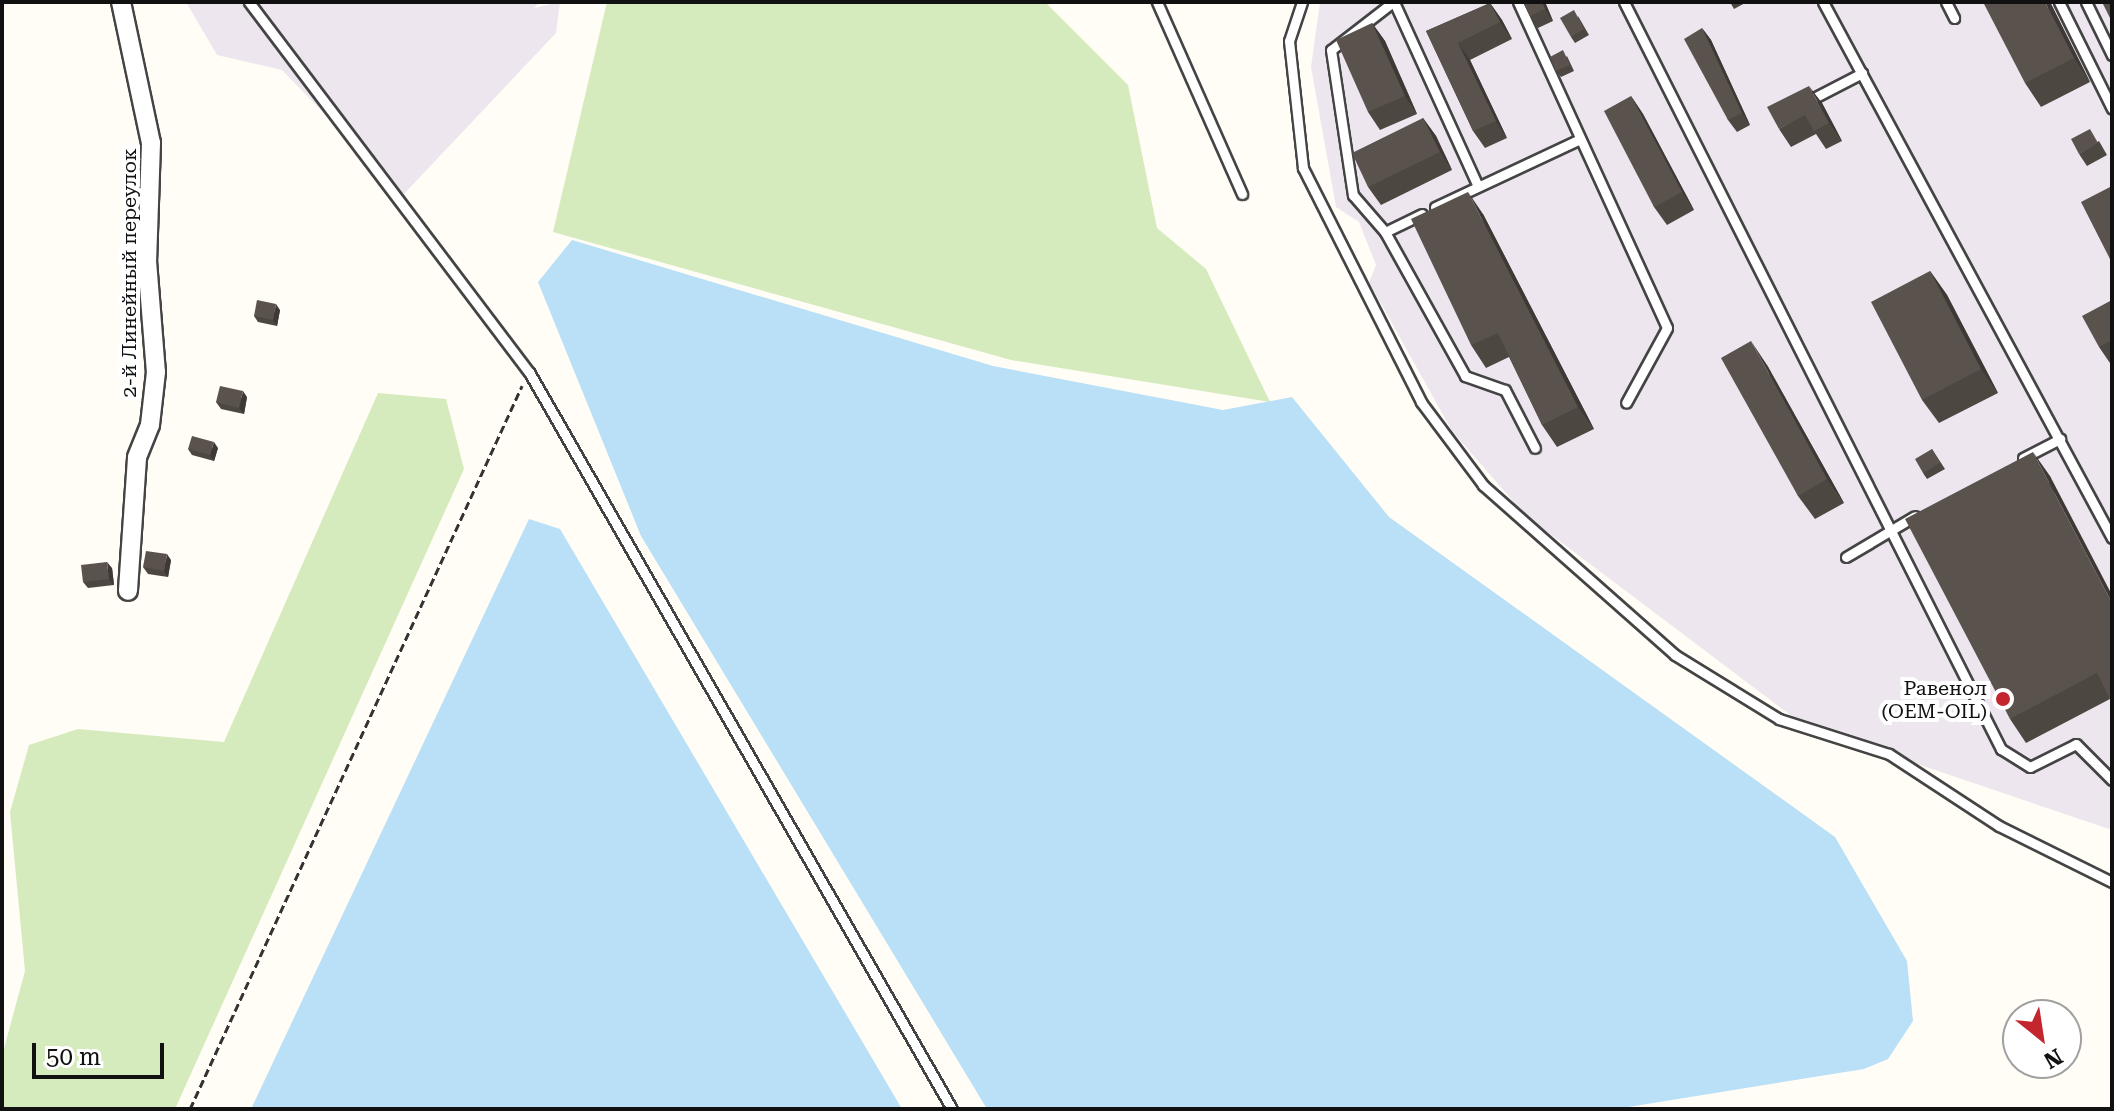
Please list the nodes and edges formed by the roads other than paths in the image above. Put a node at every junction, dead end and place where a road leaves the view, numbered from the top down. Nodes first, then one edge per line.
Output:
1 (121, 2) edge
2 (249, 2) edge
3 (1157, 2) edge
4 (1302, 2) edge
5 (1394, 2) edge
6 (1518, 2) edge
7 (1624, 2) edge
8 (1823, 2) edge
9 (1946, 2) edge
10 (2059, 2) edge
11 (2086, 2) edge
12 (1954, 18) dead end
13 (2112, 55) edge
14 (1862, 73) junction
15 (1800, 105) edge
16 (2112, 109) edge
17 (1580, 139) junction
18 (1478, 186) junction
19 (1242, 194) dead end
20 (1385, 232) junction
21 (1626, 403) dead end
22 (2060, 439) junction
23 (1535, 448) dead end
24 (2008, 467) edge
25 (1929, 508) edge
26 (1889, 529) junction
27 (2112, 538) edge
28 (1846, 557) dead end
29 (128, 591) dead end
30 (2112, 780) edge
31 (2112, 882) edge
32 (952, 1109) edge

1 - 29 street, 2-й Линейный переулок
2 - 32 lane
3 - 19 lane
4 - 31 lane
5 - 18 lane
5 - 20 lane
6 - 17 lane
7 - 26 lane
8 - 14 lane
9 - 12 lane
10 - 16 lane
11 - 13 lane
14 - 15 lane
14 - 22 lane
17 - 18 lane
17 - 21 lane
18 - 20 lane
20 - 23 lane
22 - 24 lane
22 - 27 lane
25 - 26 lane
26 - 28 lane
26 - 30 lane

